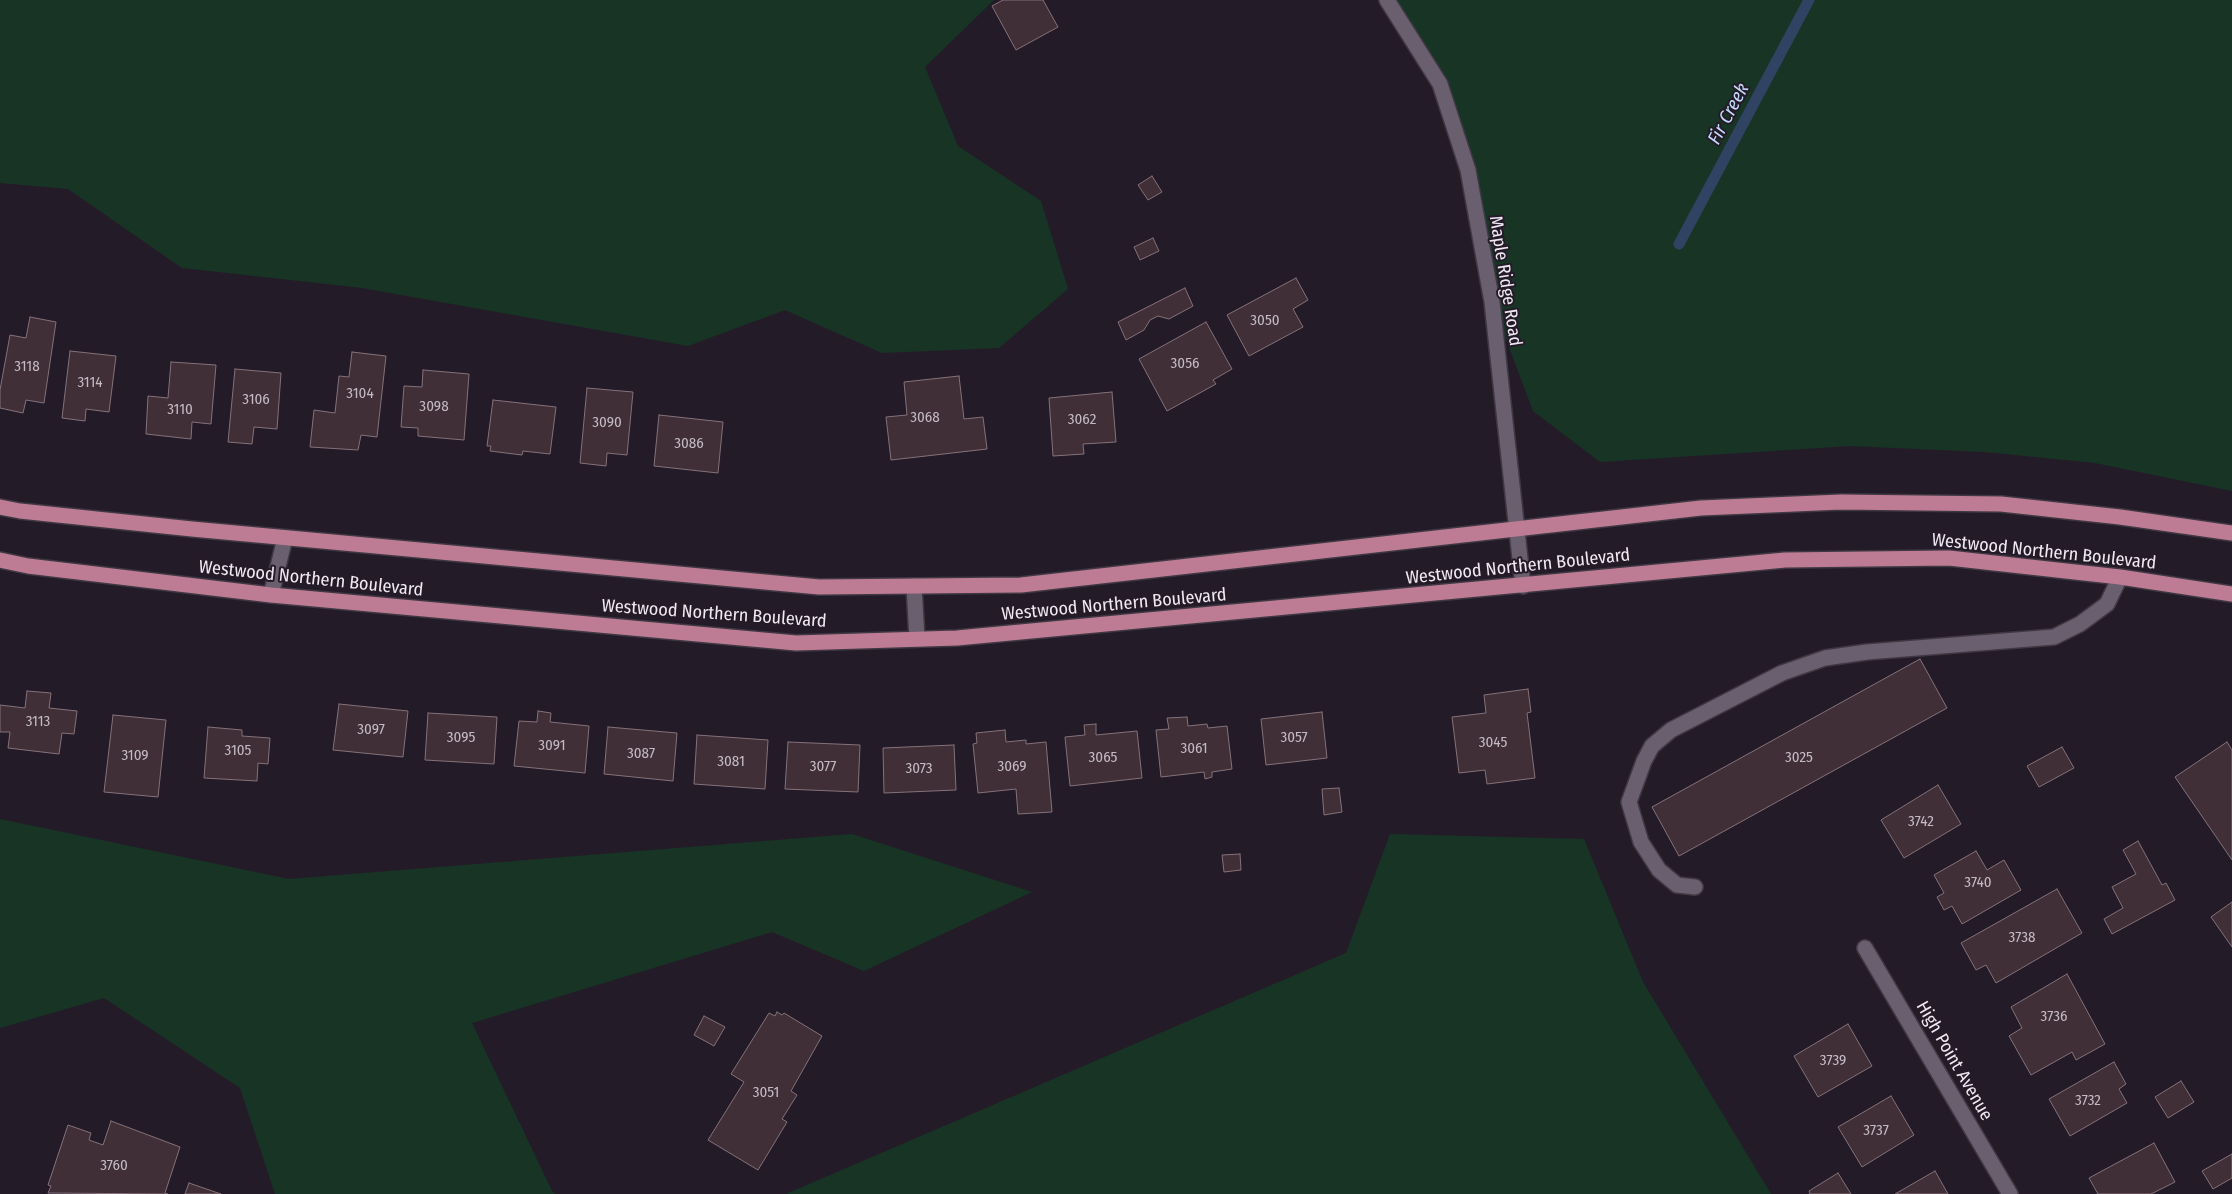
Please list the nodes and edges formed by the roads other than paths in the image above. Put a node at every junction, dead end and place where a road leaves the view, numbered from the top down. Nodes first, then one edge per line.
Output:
1 (1387, 0) edge
2 (0, 507) edge
3 (1516, 529) junction
4 (2232, 533) edge
5 (285, 538) junction
6 (0, 560) edge
7 (2120, 577) junction
8 (914, 586) junction
9 (1523, 586) junction
10 (2232, 594) edge
11 (271, 595) junction
12 (917, 639) junction
13 (1695, 887) dead end
14 (1865, 948) dead end
15 (2010, 1194) edge

1 - 3 street, Maple Ridge Road
2 - 5 main road, Westwood Northern Boulevard
3 - 4 main road, Westwood Northern Boulevard
3 - 8 main road, Westwood Northern Boulevard
3 - 9 street, Maple Ridge Road
5 - 8 main road, Westwood Northern Boulevard
5 - 11 street
6 - 11 main road, Westwood Northern Boulevard
7 - 9 main road, Westwood Northern Boulevard
7 - 10 main road, Westwood Northern Boulevard
7 - 13 street
8 - 12 street
9 - 12 main road, Westwood Northern Boulevard
11 - 12 main road, Westwood Northern Boulevard
14 - 15 street, High Point Avenue

